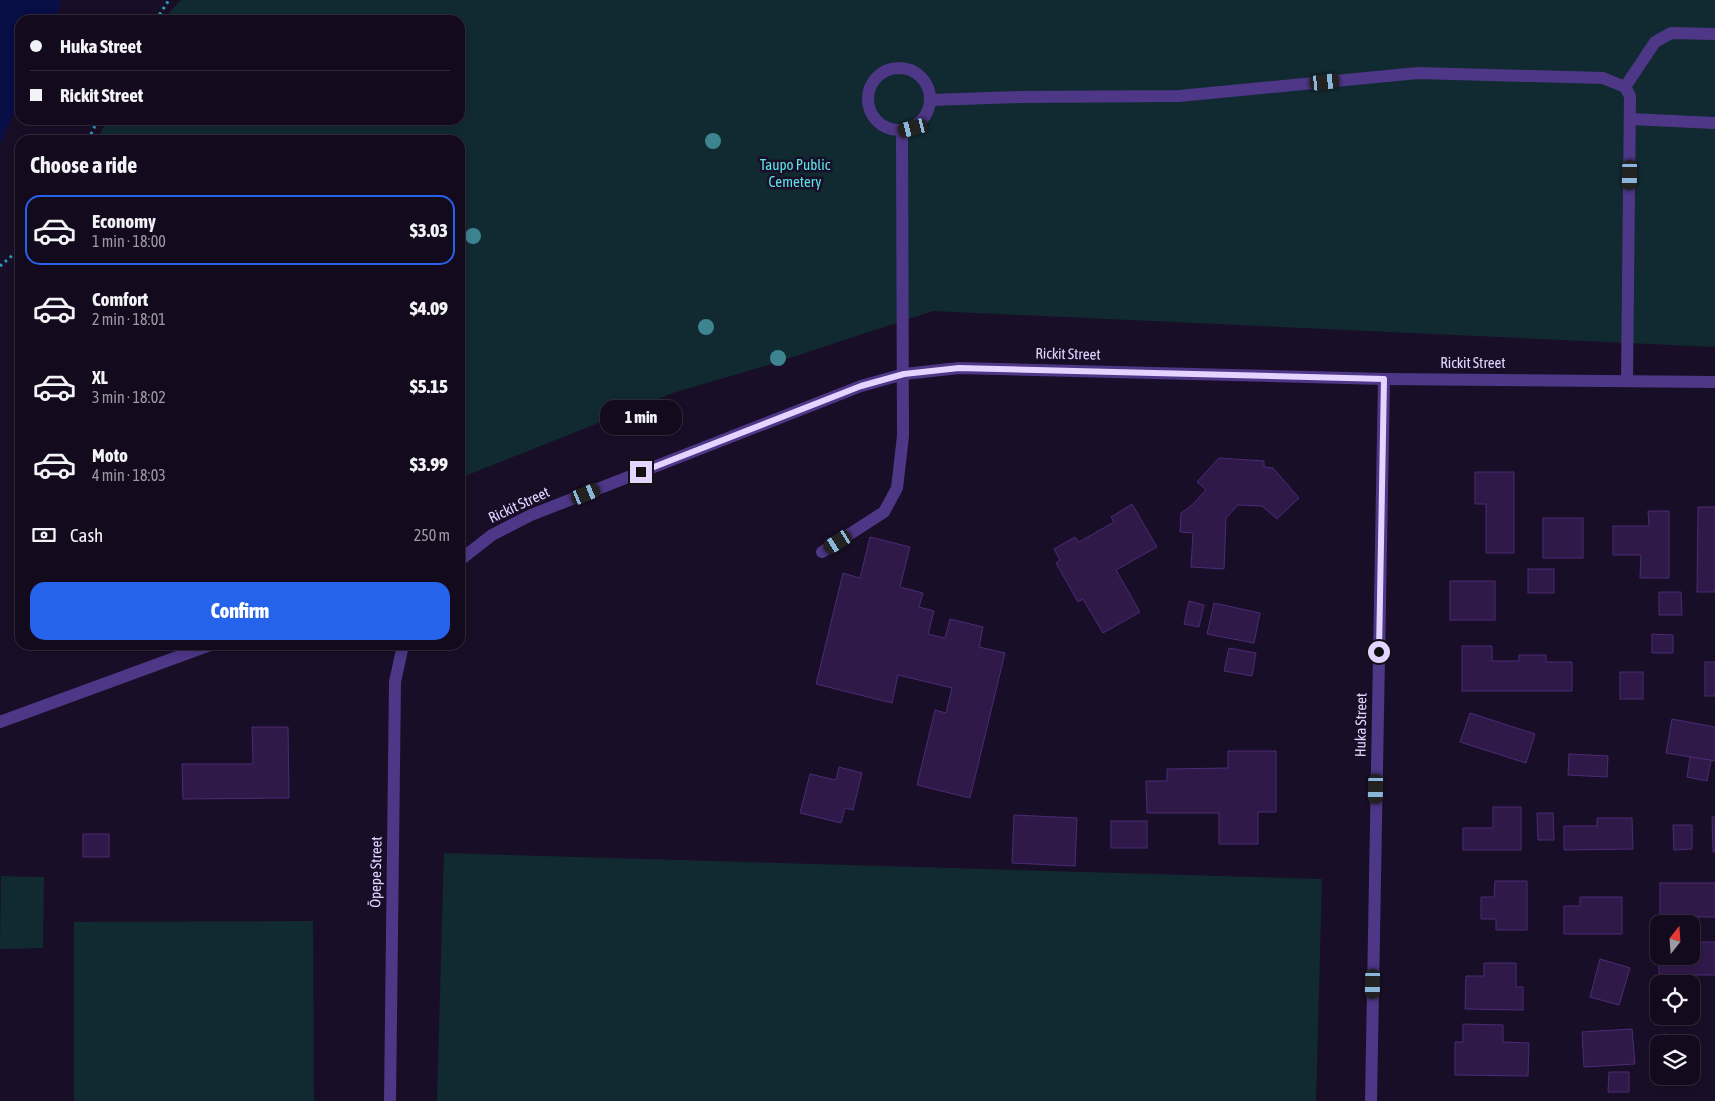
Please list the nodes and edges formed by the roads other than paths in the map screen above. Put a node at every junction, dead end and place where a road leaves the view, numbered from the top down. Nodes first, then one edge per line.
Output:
1 (1715, 34) edge
2 (1625, 87) junction
3 (931, 100) junction
4 (1630, 119) junction
5 (1715, 123) edge
6 (902, 131) junction
7 (904, 374) junction
8 (1384, 379) junction
9 (1627, 380) junction
10 (1715, 382) edge
11 (822, 552) dead end
12 (465, 556) edge
13 (196, 650) edge
14 (402, 650) edge
15 (0, 722) edge
16 (390, 1101) edge
17 (1371, 1101) edge

1 - 2 street
2 - 3 street
2 - 4 street
3 - 6 street
3 - 6 street
4 - 5 street
4 - 9 street
6 - 7 street
7 - 8 street, Rickit Street
7 - 11 street
7 - 12 street, Rickit Street
8 - 9 street, Rickit Street
8 - 17 street, Huka Street
9 - 10 street, Rickit Street
13 - 15 street
14 - 16 street, Ōpepe Street

